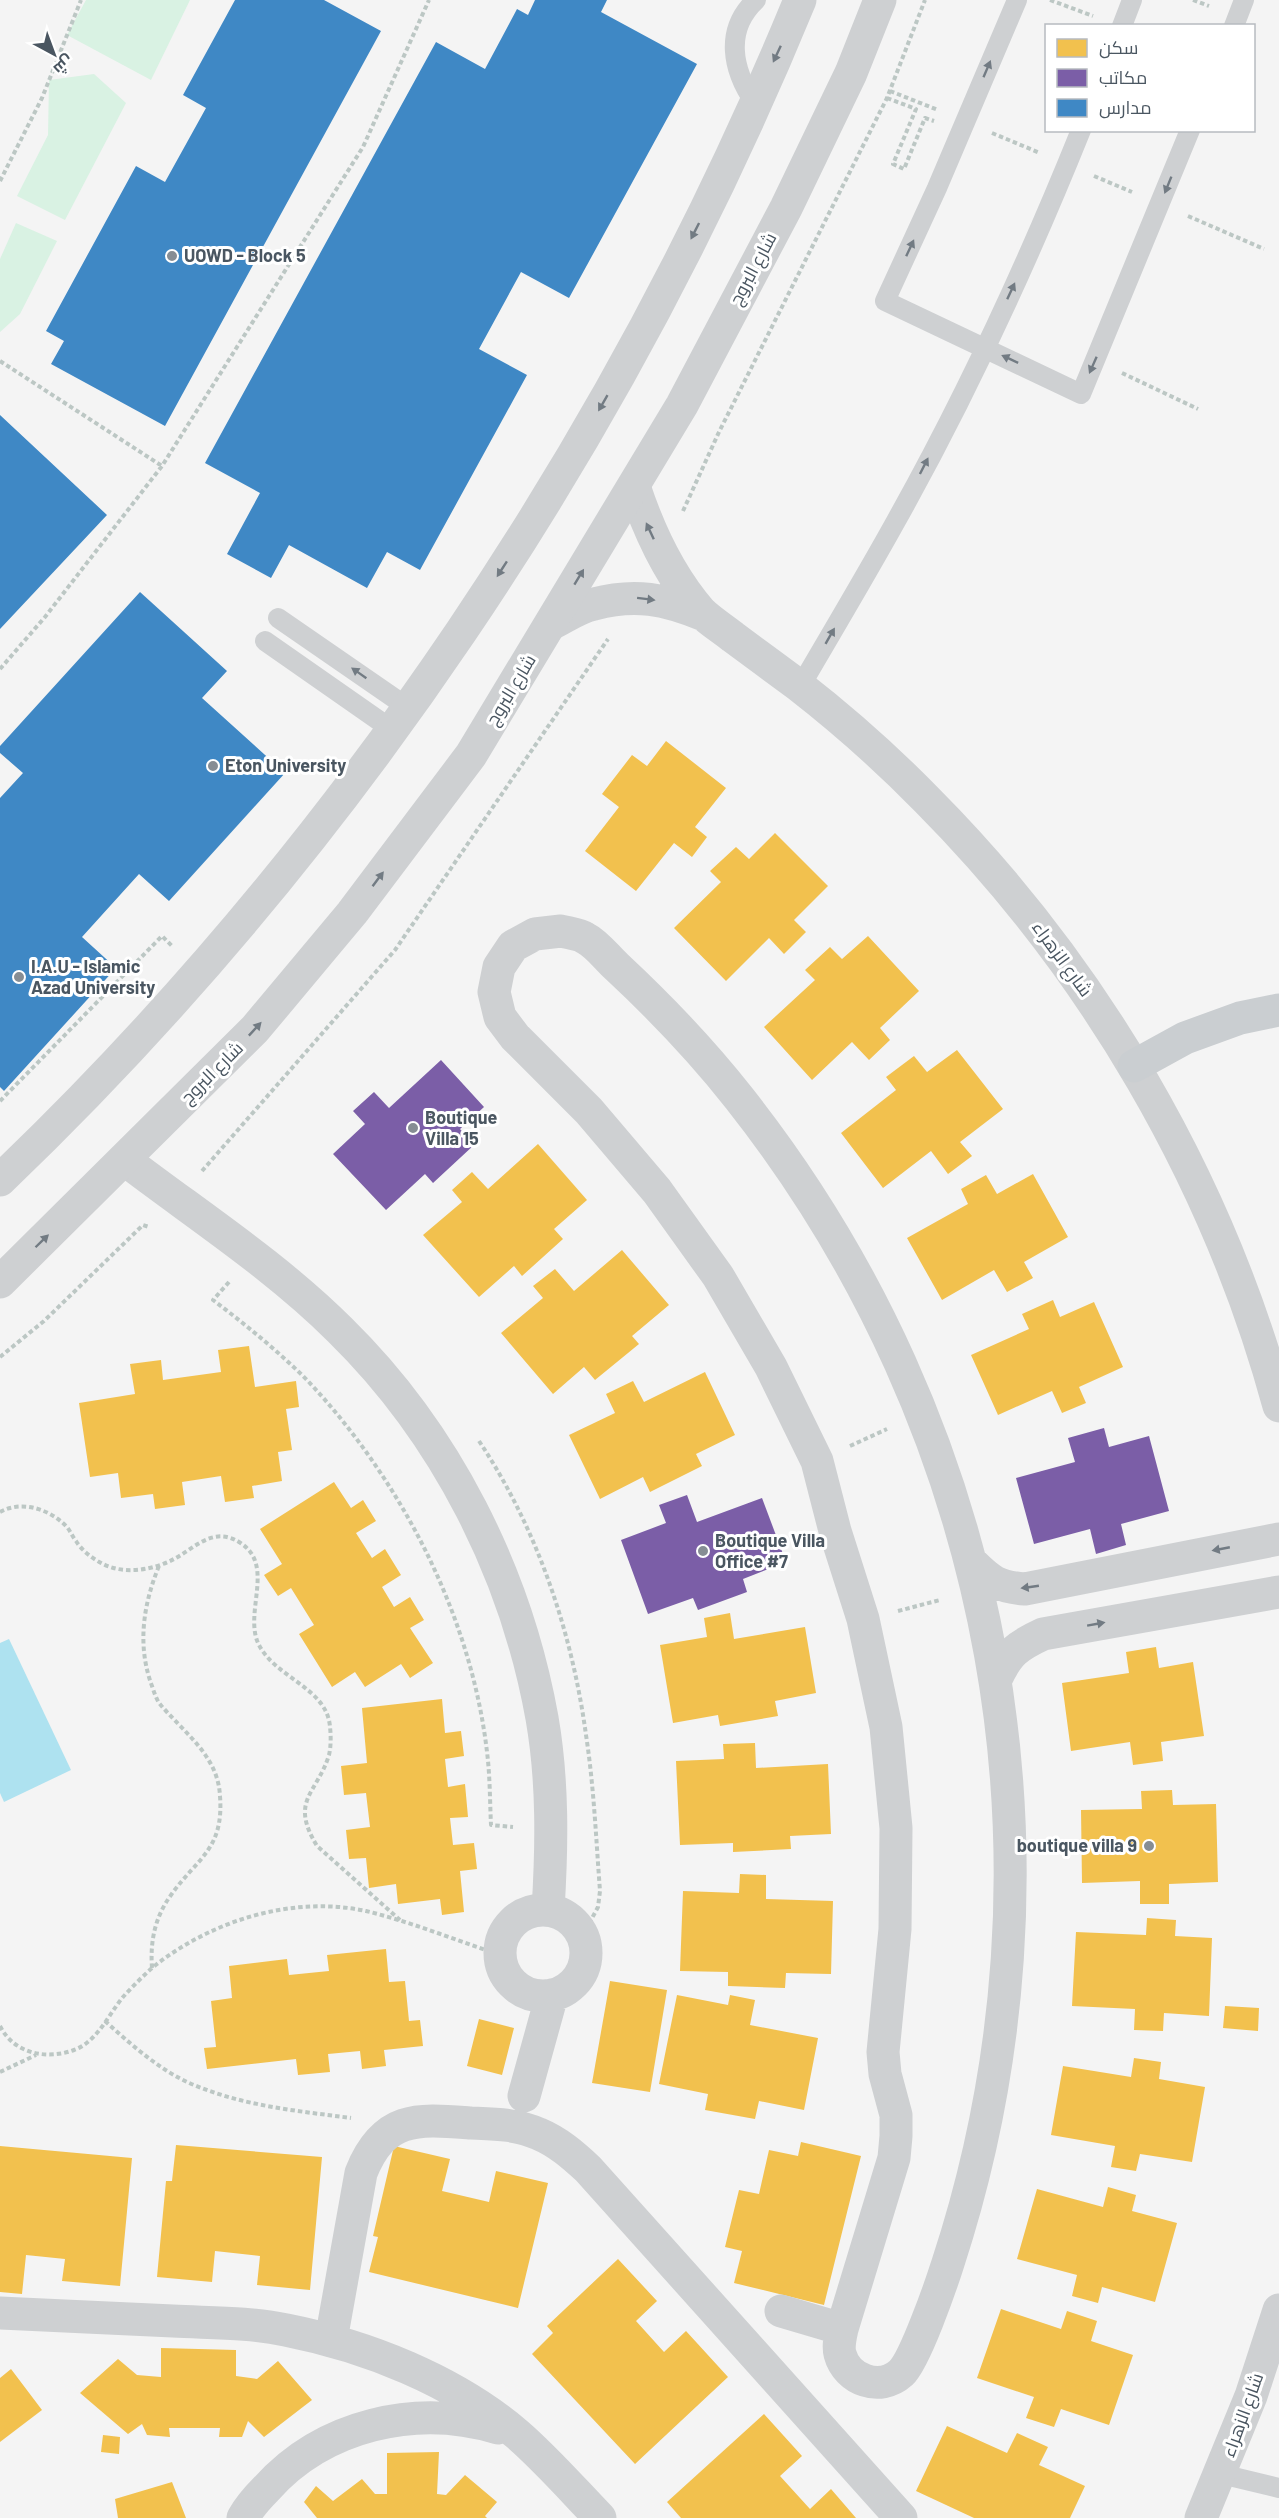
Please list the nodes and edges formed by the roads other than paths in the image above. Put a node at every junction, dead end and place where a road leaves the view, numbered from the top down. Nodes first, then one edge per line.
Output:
1 (756, 0) edge
2 (800, 0) edge
3 (880, 0) edge
4 (1017, 0) edge
5 (1132, 0) edge
6 (1244, 0) edge
7 (1123, 24) edge
8 (1235, 24) edge
9 (754, 103) junction
10 (1080, 132) edge
11 (1189, 132) edge
12 (985, 348) junction
13 (634, 486) junction
14 (704, 615) junction
15 (278, 618) dead end
16 (551, 624) junction
17 (265, 640) dead end
18 (800, 687) junction
19 (399, 718) junction
20 (1279, 1010) edge
21 (1134, 1066) junction
22 (125, 1160) junction
23 (0, 1180) edge
24 (0, 1282) edge
25 (1279, 1406) edge
26 (1279, 1539) edge
27 (975, 1577) junction
28 (1279, 1592) edge
29 (996, 1679) junction
30 (548, 1910) junction
31 (552, 1995) junction
32 (524, 2096) dead end
33 (1279, 2310) edge
34 (781, 2311) dead end
35 (0, 2313) edge
36 (842, 2329) junction
37 (330, 2340) junction
38 (517, 2434) junction
39 (1221, 2474) junction
40 (1279, 2488) edge
41 (582, 2512) edge
42 (243, 2518) edge
43 (901, 2518) edge
44 (1201, 2518) edge

1 - 9 lane
2 -> 9 street
3 - 13 street, شارع البروج
12 -> 4 lane
5 - 7 lane
6 - 8 lane
9 -> 19 street
12 -> 10 lane
11 -> 12 lane
18 -> 12 lane
14 -> 13 street, شارع الزهراء
16 -> 13 street, شارع البروج
16 -> 14 street, شارع الزهراء
14 - 18 street, شارع الزهراء
19 -> 15 lane
22 -> 16 street, شارع البروج
17 - 19 lane
18 - 21 street, شارع الزهراء
19 - 23 street
20 - 21 main road
21 - 25 street, شارع الزهراء
24 -> 22 street, شارع البروج
22 - 30 street
26 -> 27 street
27 - 29 street
27 - 36 street
29 -> 28 street
29 - 36 street
30 - 31 street
30 - 31 street
31 - 32 street
33 - 39 street, شارع الزهراء
34 - 36 street
35 - 37 street
37 - 38 street
37 - 43 street
38 - 41 street
38 - 42 street
39 - 40 lane
39 - 44 street, شارع الزهراء

